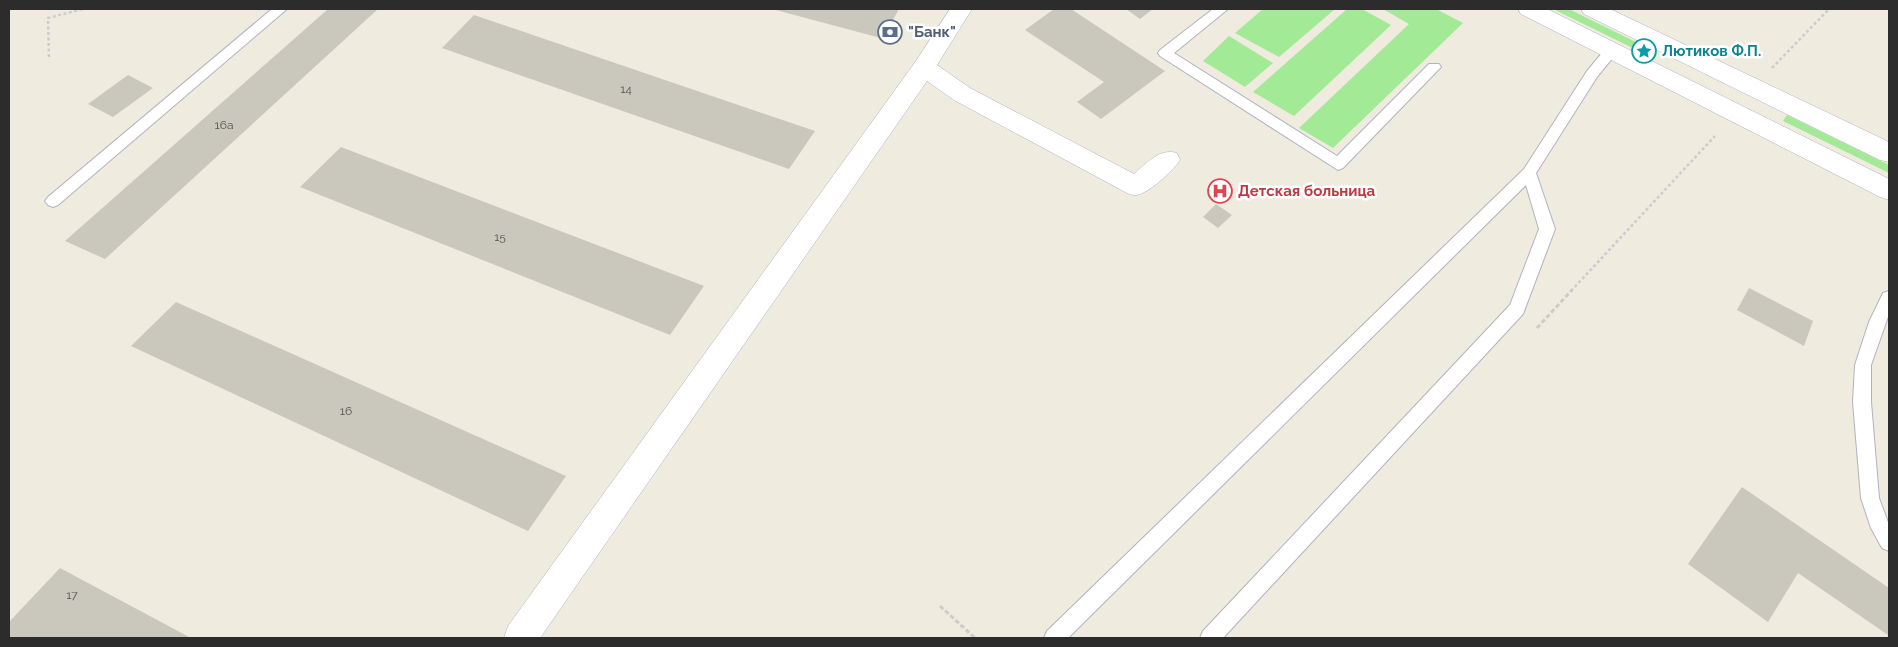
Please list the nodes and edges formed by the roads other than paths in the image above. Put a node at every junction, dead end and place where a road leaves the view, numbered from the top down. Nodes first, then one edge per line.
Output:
1 (280, 9) edge
2 (961, 9) edge
3 (1221, 9) edge
4 (1529, 9) edge
5 (1592, 9) edge
6 (1612, 50) junction
7 (924, 67) junction
8 (1434, 67) dead end
9 (1889, 154) edge
10 (1168, 160) dead end
11 (1529, 173) junction
12 (1889, 190) edge
13 (53, 201) dead end
14 (1889, 298) edge
15 (1889, 542) edge
16 (520, 638) edge
17 (1054, 638) edge
18 (1210, 638) edge

1 - 13 lane
2 - 7 street
3 - 8 lane
4 - 6 street
5 - 9 street
6 - 11 lane
6 - 12 street
7 - 10 street
7 - 16 street
11 - 17 lane
11 - 18 lane
14 - 15 lane

